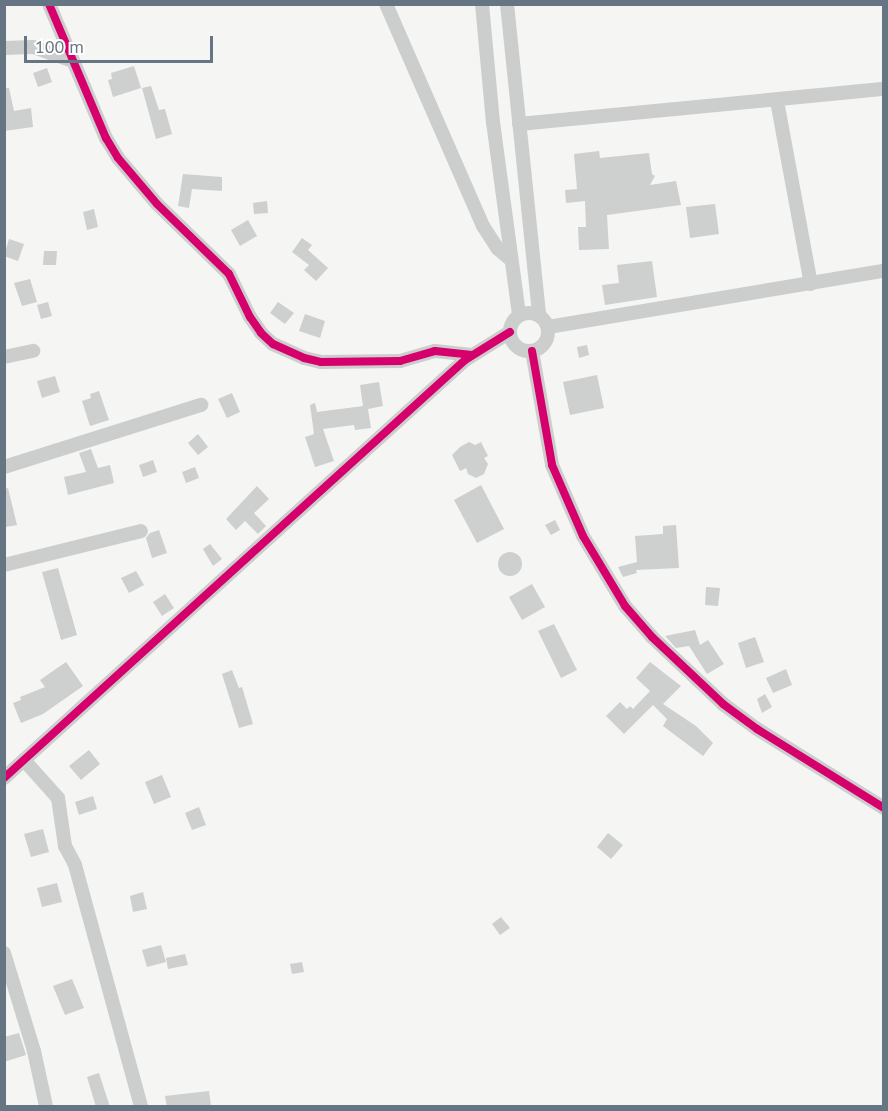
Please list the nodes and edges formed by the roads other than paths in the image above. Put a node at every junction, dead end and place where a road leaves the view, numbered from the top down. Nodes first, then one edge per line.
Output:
1 (49, 4) edge
2 (386, 4) edge
3 (482, 4) edge
4 (507, 4) edge
5 (4, 48) edge
6 (73, 61) junction
7 (884, 89) edge
8 (777, 101) junction
9 (519, 124) junction
10 (511, 260) junction
11 (884, 271) edge
12 (811, 284) junction
13 (519, 315) junction
14 (539, 315) junction
15 (548, 327) junction
16 (510, 332) junction
17 (33, 351) dead end
18 (532, 351) junction
19 (472, 354) junction
20 (4, 357) edge
21 (201, 405) dead end
22 (4, 467) edge
23 (141, 531) dead end
24 (4, 565) edge
25 (24, 760) junction
26 (4, 778) edge
27 (884, 808) edge
28 (4, 953) edge
29 (46, 1107) edge
30 (141, 1107) edge

1 - 6 street
2 - 10 street
3 - 10 street
4 - 9 street
5 - 6 street
6 - 19 street
7 - 8 street
8 - 9 street
8 - 12 street
9 - 14 street
10 - 13 street
11 - 12 street
12 - 15 street
13 - 14 street
13 - 16 street
14 - 15 street
15 - 18 street
16 - 18 street
16 - 19 street
17 - 20 street
18 - 27 street
19 - 25 street
21 - 22 street
23 - 24 street
25 - 26 street
25 - 30 street
28 - 29 street

